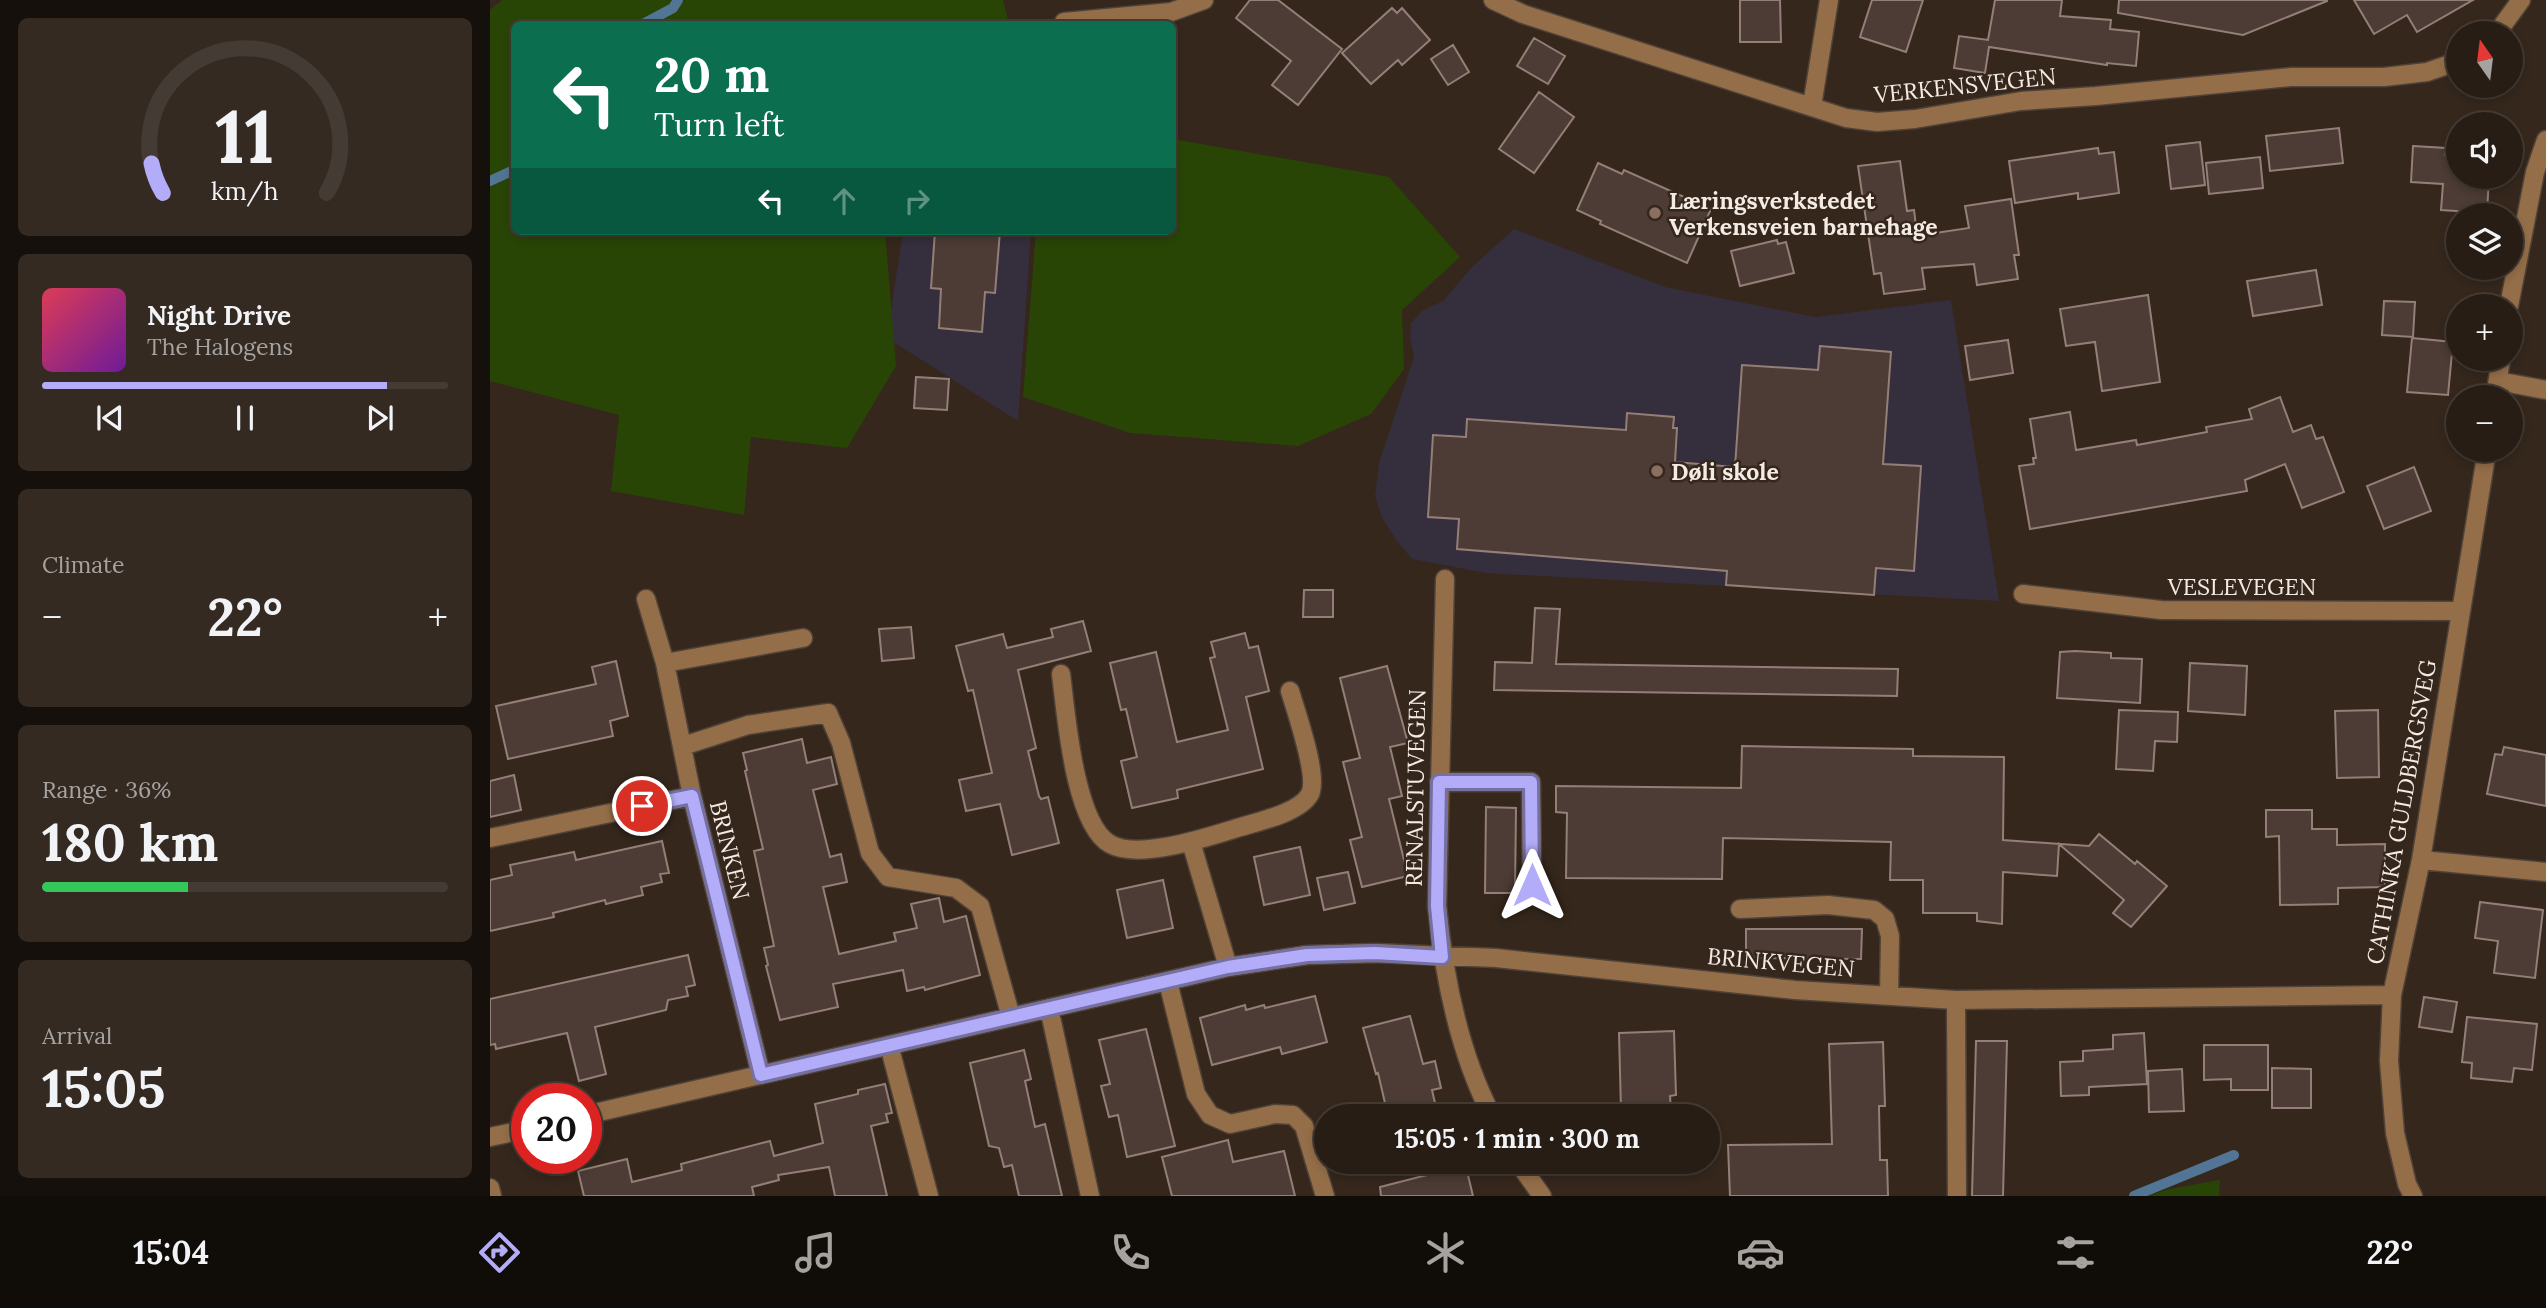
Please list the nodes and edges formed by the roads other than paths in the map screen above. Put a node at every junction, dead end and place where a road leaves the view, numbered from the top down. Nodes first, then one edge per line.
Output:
1 (1204, 0) edge
2 (1493, 0) edge
3 (1829, 0) edge
4 (2521, 0) edge
5 (1075, 21) edge
6 (2506, 21) edge
7 (2446, 65) edge
8 (1812, 106) junction
9 (2546, 140) edge
10 (2511, 294) edge
11 (2523, 390) edge
12 (2546, 390) edge
13 (2485, 462) edge
14 (1445, 579) dead end
15 (2023, 594) dead end
16 (646, 599) dead end
17 (2461, 611) junction
18 (803, 638) dead end
19 (665, 663) junction
20 (1061, 674) dead end
21 (1290, 691) dead end
22 (683, 746) junction
23 (1439, 782) junction
24 (692, 796) junction
25 (490, 838) edge
26 (1191, 842) junction
27 (2421, 860) junction
28 (2546, 872) edge
29 (1532, 885) dead end
30 (1740, 909) dead end
31 (1442, 957) junction
32 (1228, 967) junction
33 (1168, 982) junction
34 (2392, 995) junction
35 (1889, 996) junction
36 (1956, 1000) junction
37 (1049, 1008) junction
38 (1012, 1017) junction
39 (889, 1045) junction
40 (761, 1075) junction
41 (1486, 1104) edge
42 (602, 1111) edge
43 (511, 1132) edge
44 (490, 1137) edge
45 (1526, 1174) edge
46 (490, 1188) edge
47 (2410, 1190) edge
48 (492, 1196) edge
49 (929, 1196) edge
50 (1090, 1196) edge
51 (1325, 1196) edge
52 (1542, 1196) edge
53 (1958, 1196) edge

1 - 5 street
2 - 8 street, VERKENSVEGEN
3 - 8 street
4 - 6 street
7 - 8 street, VERKENSVEGEN
9 - 10 street
11 - 12 street
13 - 17 street, CATHINKA GULDBERGSVEG
14 - 23 street, RENALSTUVEGEN
15 - 17 street, VESLEVEGEN
16 - 19 street
17 - 27 street, CATHINKA GULDBERGSVEG
18 - 19 street
19 - 22 street
20 - 26 street
21 - 26 street
22 - 24 street
22 - 38 street
23 - 29 street
23 - 31 street, RENALSTUVEGEN
24 - 25 street, BRINKEN
24 - 40 street, BRINKEN
26 - 32 street
27 - 28 street
27 - 34 street, CATHINKA GULDBERGSVEG
30 - 35 street
31 - 32 street, BRINKVEGEN
31 - 35 street, BRINKVEGEN
31 - 41 street, RENALSTUVEGEN
32 - 33 street, BRINKVEGEN
33 - 37 street
33 - 51 street
34 - 36 street, BRINKVEGEN
34 - 47 street, CATHINKA GULDBERGSVEG
35 - 36 street, BRINKVEGEN
36 - 53 street
37 - 38 street
37 - 50 street
38 - 39 street
39 - 40 street
39 - 49 street
40 - 42 street
43 - 44 street
45 - 52 street
46 - 48 street

